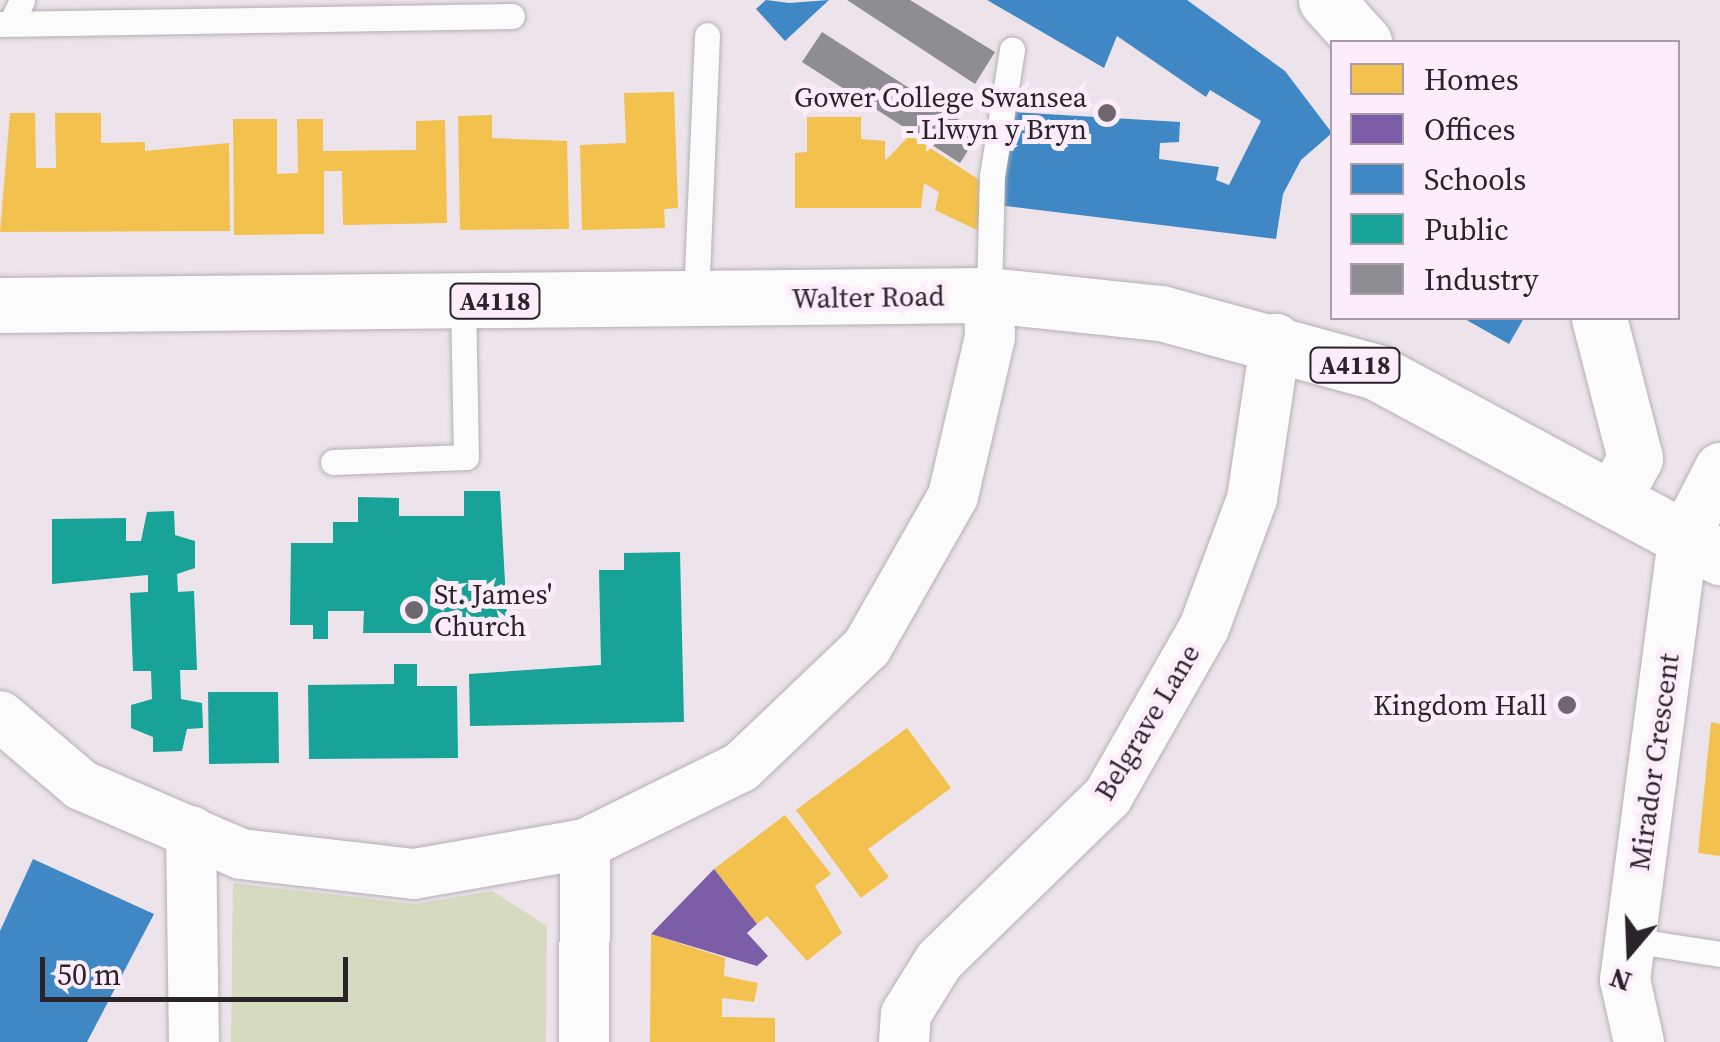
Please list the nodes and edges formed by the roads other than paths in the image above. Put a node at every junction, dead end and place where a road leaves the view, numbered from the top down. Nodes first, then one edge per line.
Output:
1 (22, 0) edge
2 (1326, 0) edge
3 (512, 16) dead end
4 (5, 24) edge
5 (707, 35) dead end
6 (1362, 40) edge
7 (1012, 50) dead end
8 (990, 296) junction
9 (696, 298) junction
10 (463, 301) junction
11 (0, 306) edge
12 (1600, 320) edge
13 (1276, 339) junction
14 (333, 462) dead end
15 (1720, 468) edge
16 (1613, 499) junction
17 (1702, 549) edge
18 (0, 716) edge
19 (191, 831) junction
20 (585, 844) junction
21 (1630, 940) junction
22 (1720, 954) edge
23 (194, 1042) edge
24 (584, 1042) edge
25 (904, 1042) edge
26 (1638, 1042) edge

1 - 4 lane
2 - 6 main road
3 - 4 lane
5 - 9 lane
7 - 8 lane
8 - 9 main road, Walter Road / A4118
8 - 13 main road, Walter Road / A4118
8 - 20 street
9 - 10 main road, Walter Road / A4118
10 - 11 main road, Walter Road / A4118
10 - 14 lane
12 - 16 main road
13 - 16 main road, Walter Road / A4118
13 - 25 street, Belgrave Lane
15 - 17 street, Mirador Crescent
16 - 17 main road, Walter Road / A4118
17 - 21 street, Mirador Crescent
18 - 19 street
19 - 20 street
19 - 23 street
20 - 24 street
21 - 22 lane
21 - 26 street, Mirador Crescent

